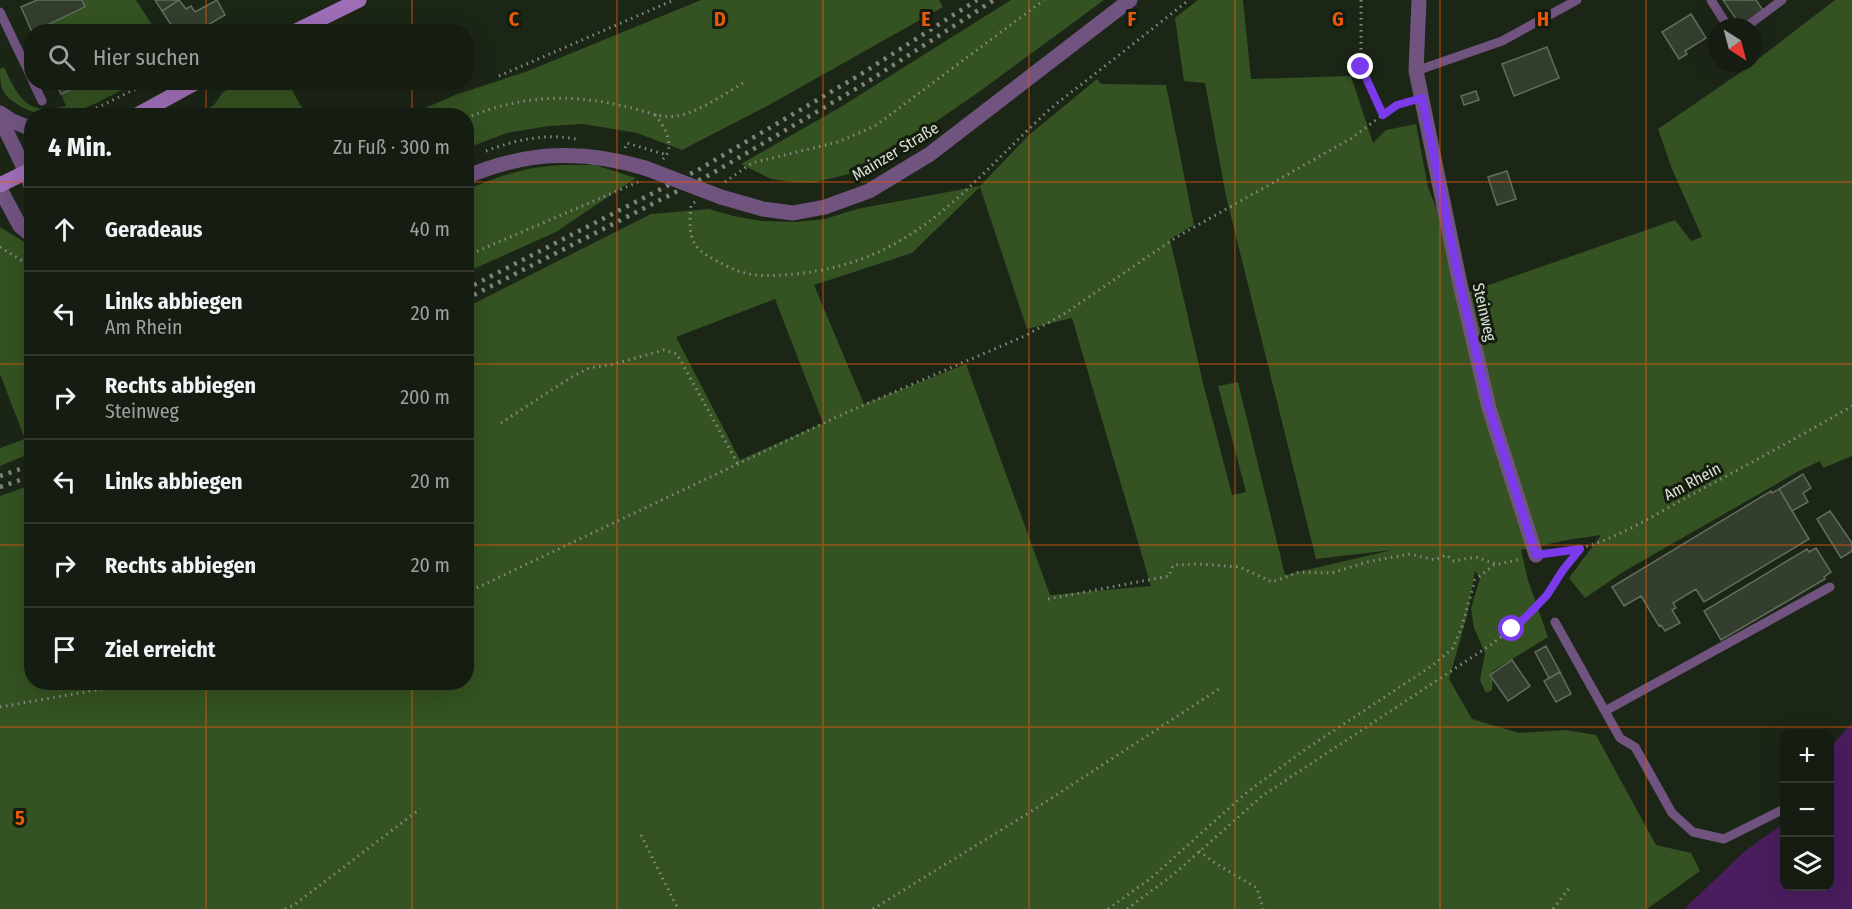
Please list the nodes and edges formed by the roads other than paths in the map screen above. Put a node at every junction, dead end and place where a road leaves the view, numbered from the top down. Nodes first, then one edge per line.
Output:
1 (359, 0) edge
2 (1131, 0) edge
3 (1419, 0) edge
4 (1577, 0) edge
5 (1711, 0) edge
6 (1782, 0) edge
7 (0, 12) edge
8 (1722, 18) edge
9 (1758, 18) edge
10 (310, 24) edge
11 (24, 63) edge
12 (1416, 71) junction
13 (37, 90) edge
14 (182, 90) edge
15 (42, 101) dead end
16 (150, 108) edge
17 (0, 113) edge
18 (0, 118) edge
19 (24, 126) edge
20 (24, 161) edge
21 (24, 173) edge
22 (474, 174) edge
23 (0, 187) edge
24 (0, 219) edge
25 (24, 228) edge
26 (24, 230) edge
27 (1536, 555) road end
28 (1830, 587) dead end
29 (1555, 622) dead end
30 (1605, 711) junction
31 (1780, 811) edge

1 - 10 main road
2 - 22 street, Mainzer Straße, bridge
3 - 12 street, Steinweg
4 - 12 lane
5 - 8 lane
6 - 9 lane
7 - 11 lane
12 - 27 street, Steinweg
13 - 15 lane
14 - 16 main road
17 - 19 street
18 - 20 street
21 - 23 main road
23 - 25 street
24 - 26 street
28 - 30 lane
29 - 30 lane
30 - 31 lane

